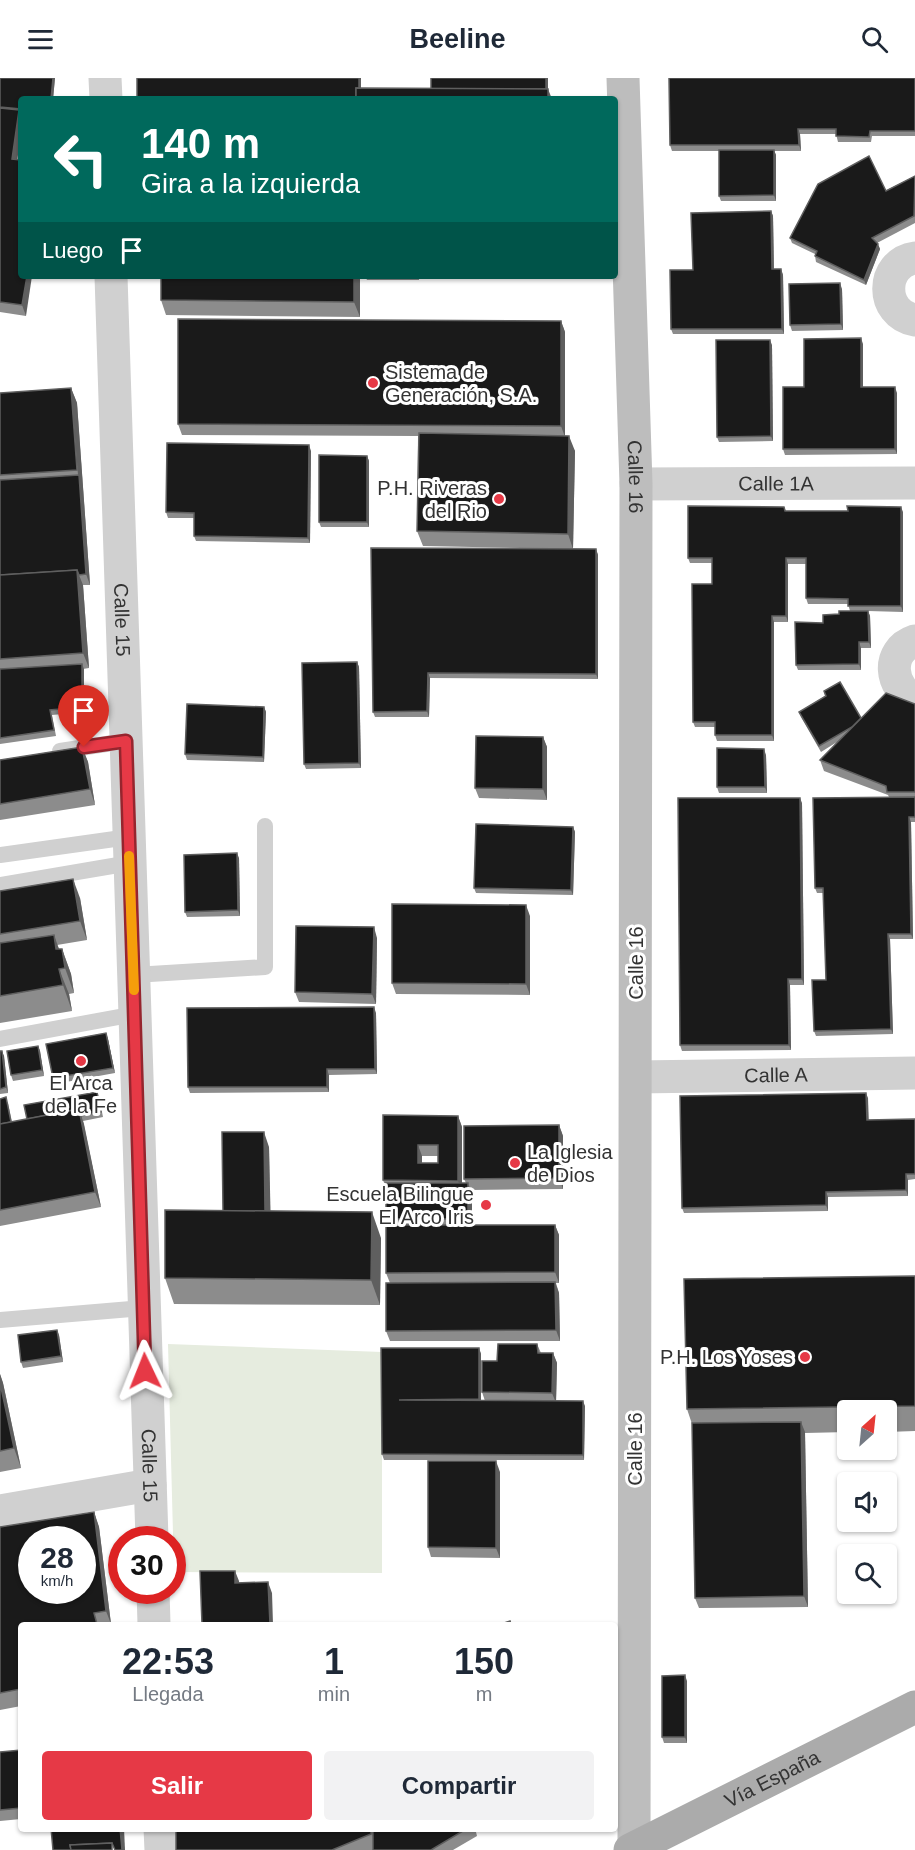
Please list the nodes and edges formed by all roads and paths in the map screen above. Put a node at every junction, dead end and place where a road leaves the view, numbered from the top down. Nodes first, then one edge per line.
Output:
1 (105, 78) edge
2 (623, 78) edge
3 (106, 96) edge
4 (915, 258) edge
5 (111, 279) edge
6 (915, 320) edge
7 (915, 483) edge
8 (636, 484) junction
9 (915, 641) edge
10 (915, 700) edge
11 (126, 741) junction
12 (46, 753) edge
13 (265, 826) dead end
14 (129, 850) junction
15 (0, 855) edge
16 (0, 885) edge
17 (134, 975) junction
18 (135, 1014) junction
19 (0, 1039) edge
20 (915, 1074) edge
21 (636, 1077) junction
22 (143, 1308) junction
23 (0, 1320) edge
24 (150, 1485) junction
25 (0, 1511) edge
26 (152, 1526) edge
27 (153, 1604) edge
28 (154, 1622) edge
29 (915, 1707) edge
30 (160, 1832) edge
31 (632, 1849) edge
32 (161, 1850) edge

1 - 3 street
2 - 8 main road, Calle 16
4 - 6 street
5 - 11 street, Calle 15
7 - 8 street, Calle 1A
8 - 21 main road, Calle 16
9 - 10 street
11 - 12 lane
11 - 14 street, Calle 15
13 - 17 lane
14 - 15 lane
14 - 16 lane
14 - 17 street, Calle 15
17 - 18 street, Calle 15
18 - 19 lane
18 - 22 street, Calle 15
20 - 21 street, Calle A
21 - 31 main road, Calle 16
22 - 23 lane
22 - 24 street, Calle 15
24 - 25 street
24 - 26 street, Calle 15
27 - 28 street
29 - 31 main road, Vía España
30 - 32 street

